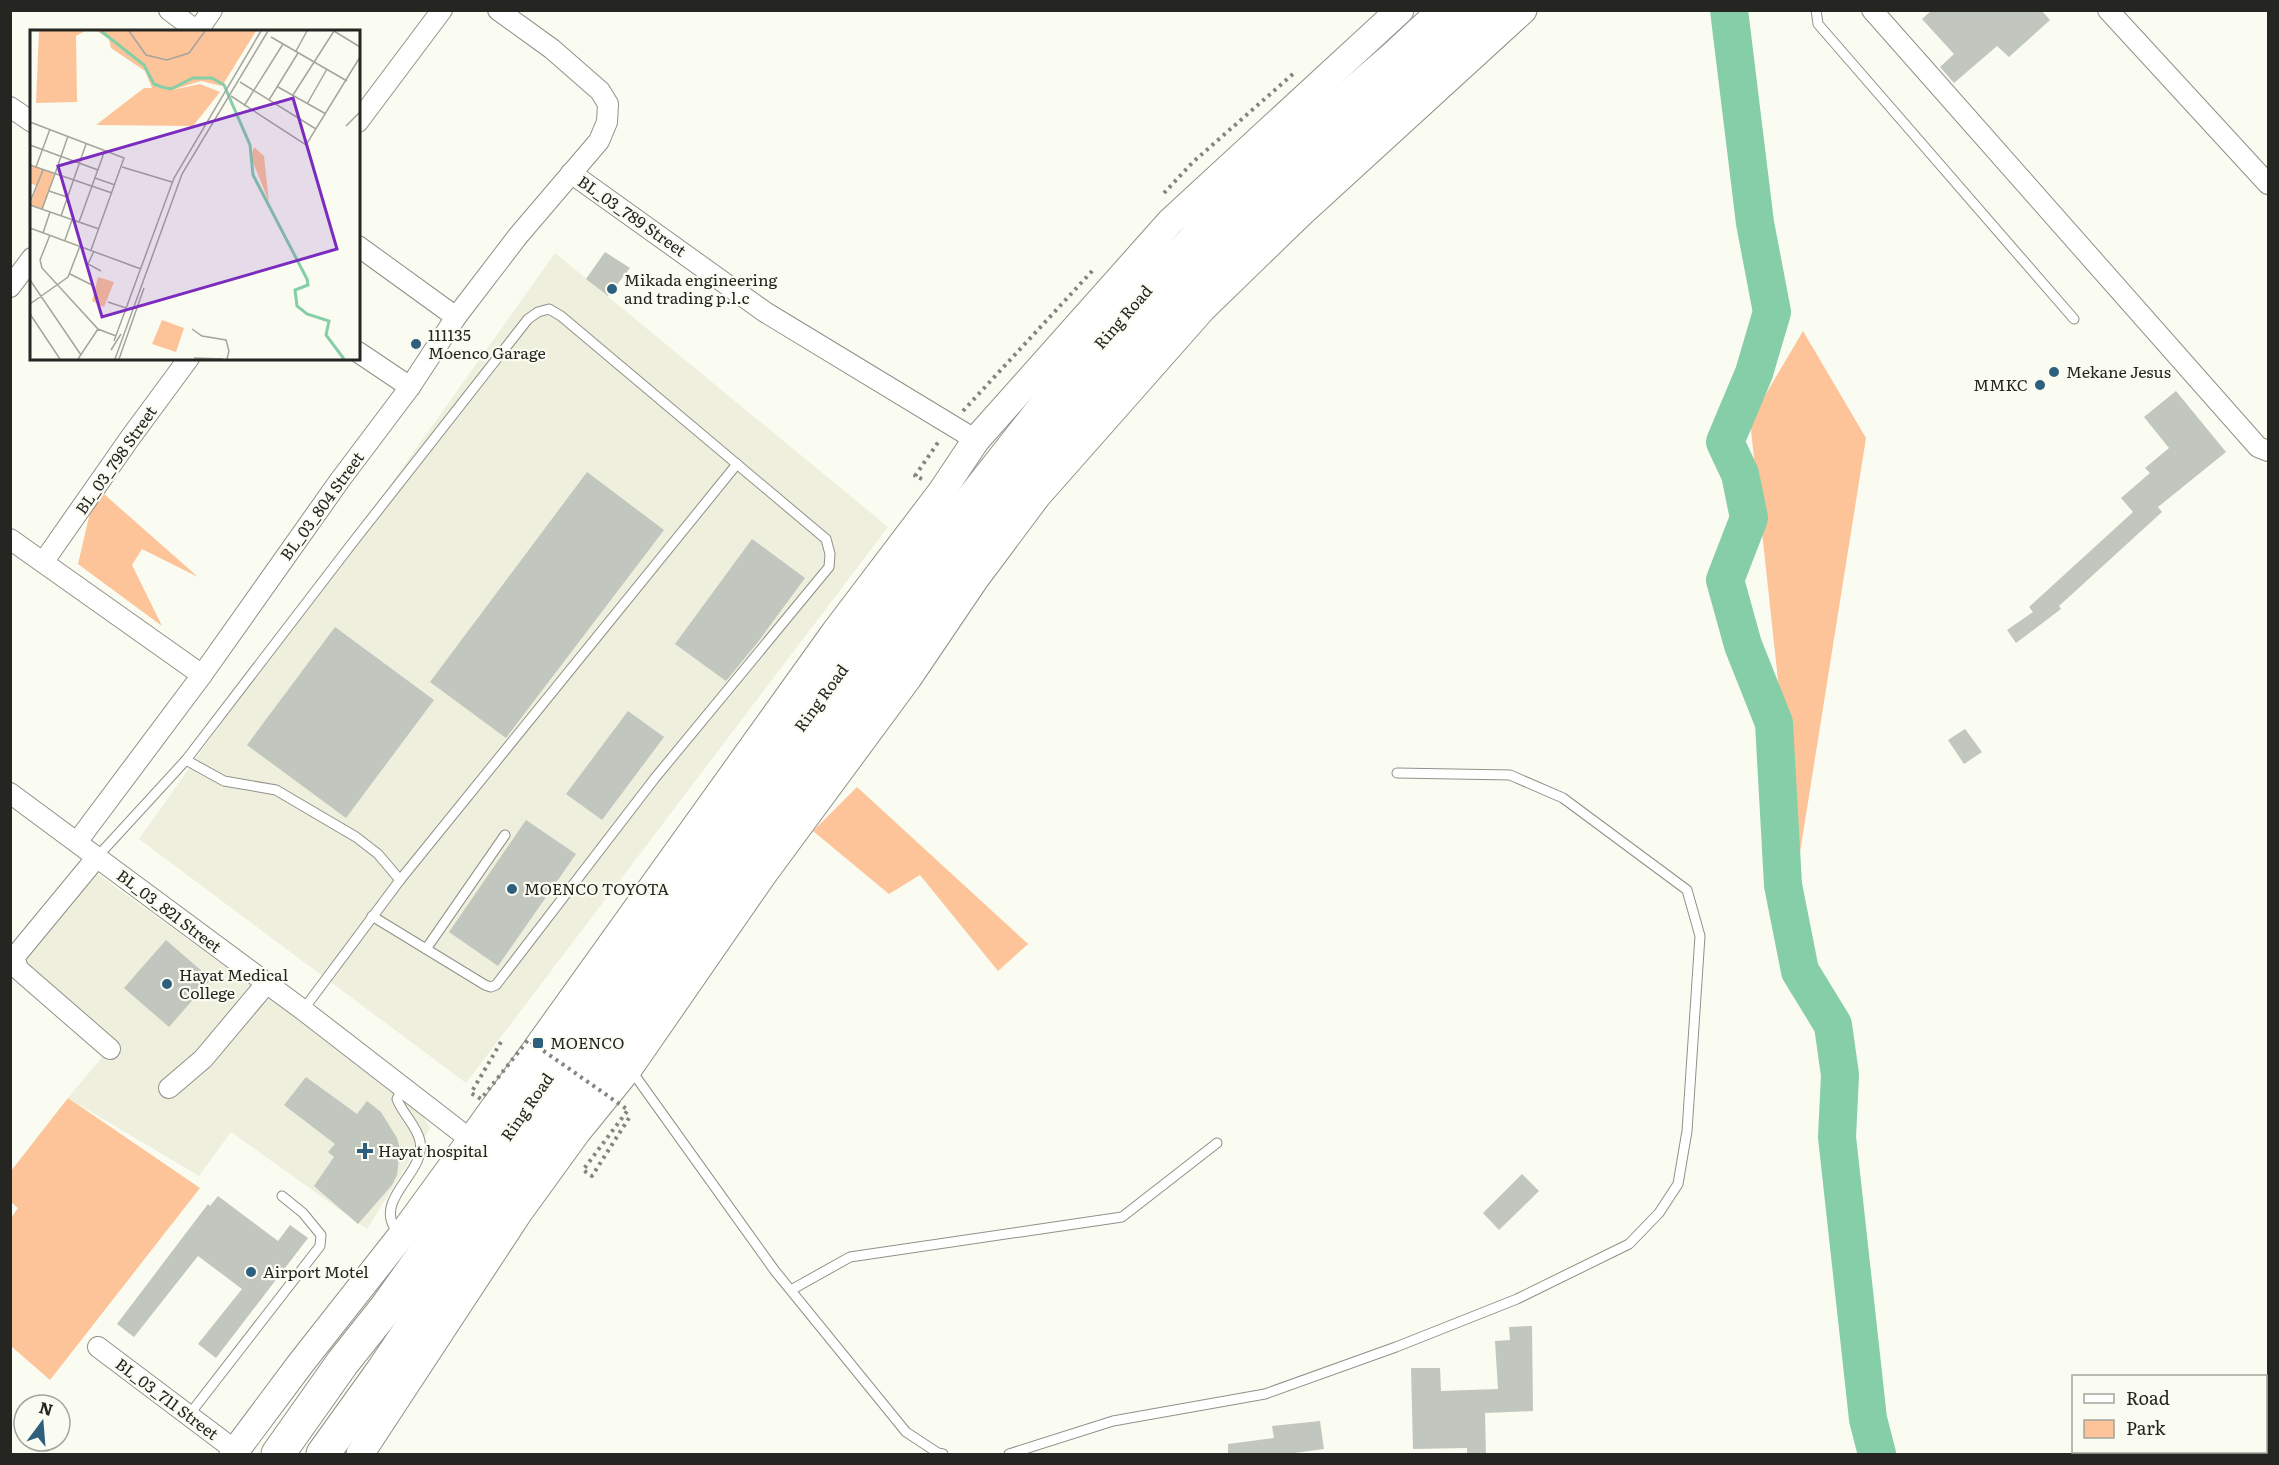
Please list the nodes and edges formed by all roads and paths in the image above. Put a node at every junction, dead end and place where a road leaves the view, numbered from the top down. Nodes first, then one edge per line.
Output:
1 (169, 10) edge
2 (212, 10) edge
3 (442, 10) edge
4 (498, 10) edge
5 (1400, 10) edge
6 (1446, 10) edge
7 (1485, 10) edge
8 (1524, 10) edge
9 (1816, 10) edge
10 (1872, 10) edge
11 (2108, 10) edge
12 (196, 30) edge
13 (198, 30) edge
14 (10, 107) edge
15 (360, 119) edge
16 (30, 121) edge
17 (570, 173) junction
18 (2268, 184) edge
19 (360, 247) edge
20 (30, 261) edge
21 (10, 287) edge
22 (456, 317) junction
23 (2074, 320) dead end
24 (360, 353) edge
25 (188, 360) edge
26 (410, 387) junction
27 (976, 440) junction
28 (2268, 451) edge
29 (737, 464) junction
30 (10, 538) edge
31 (44, 561) junction
32 (202, 675) junction
33 (186, 760) junction
34 (1397, 774) dead end
35 (10, 793) edge
36 (505, 835) dead end
37 (77, 842) junction
38 (97, 857) junction
39 (400, 880) junction
40 (372, 916) junction
41 (426, 949) junction
42 (266, 984) junction
43 (303, 1010) junction
44 (501, 1042) dead end
45 (110, 1049) dead end
46 (630, 1068) junction
47 (169, 1088) dead end
48 (403, 1088) junction
49 (629, 1118) dead end
50 (471, 1140) junction
51 (1217, 1143) dead end
52 (282, 1196) dead end
53 (401, 1236) junction
54 (791, 1290) junction
55 (98, 1347) dead end
56 (189, 1415) junction
57 (235, 1453) edge
58 (278, 1455) edge
59 (323, 1455) edge
60 (360, 1455) edge
61 (943, 1455) edge
62 (1009, 1455) edge

1 - 12 street
2 - 13 street
3 - 15 street
4 - 17 street, BL_03_789 Street
5 - 27 street, Ring Road
6 - 58 highway, Ring Road
7 - 59 highway, Ring Road
8 - 46 street
9 - 23 lane
10 - 28 street
11 - 18 street
14 - 16 street
17 - 22 street, BL_03_804 Street
17 - 27 street, BL_03_789 Street
19 - 22 street
20 - 21 street
22 - 26 street, BL_03_804 Street
24 - 26 street
25 - 31 street, BL_03_798 Street
26 - 32 street, BL_03_804 Street
27 - 50 street, Ring Road
29 - 33 lane
29 - 39 lane
29 - 41 lane
30 - 31 street
31 - 32 street
32 - 37 street, BL_03_804 Street
33 - 38 lane
33 - 39 lane
34 - 62 lane
35 - 37 street, BL_03_821 Street
36 - 41 lane
37 - 38 street, BL_03_821 Street
38 - 42 street, BL_03_821 Street
38 - 45 street
39 - 40 lane
40 - 41 lane
40 - 43 lane
42 - 43 street, BL_03_821 Street
42 - 47 street
43 - 48 street, BL_03_821 Street
44 - 49 path, bridge
46 - 54 lane
46 - 60 street
48 - 50 street, BL_03_821 Street
48 - 53 lane
50 - 53 street, Ring Road
51 - 54 lane
52 - 56 lane
53 - 57 street, Ring Road
54 - 61 lane
55 - 56 street, BL_03_711 Street
56 - 57 street, BL_03_711 Street

